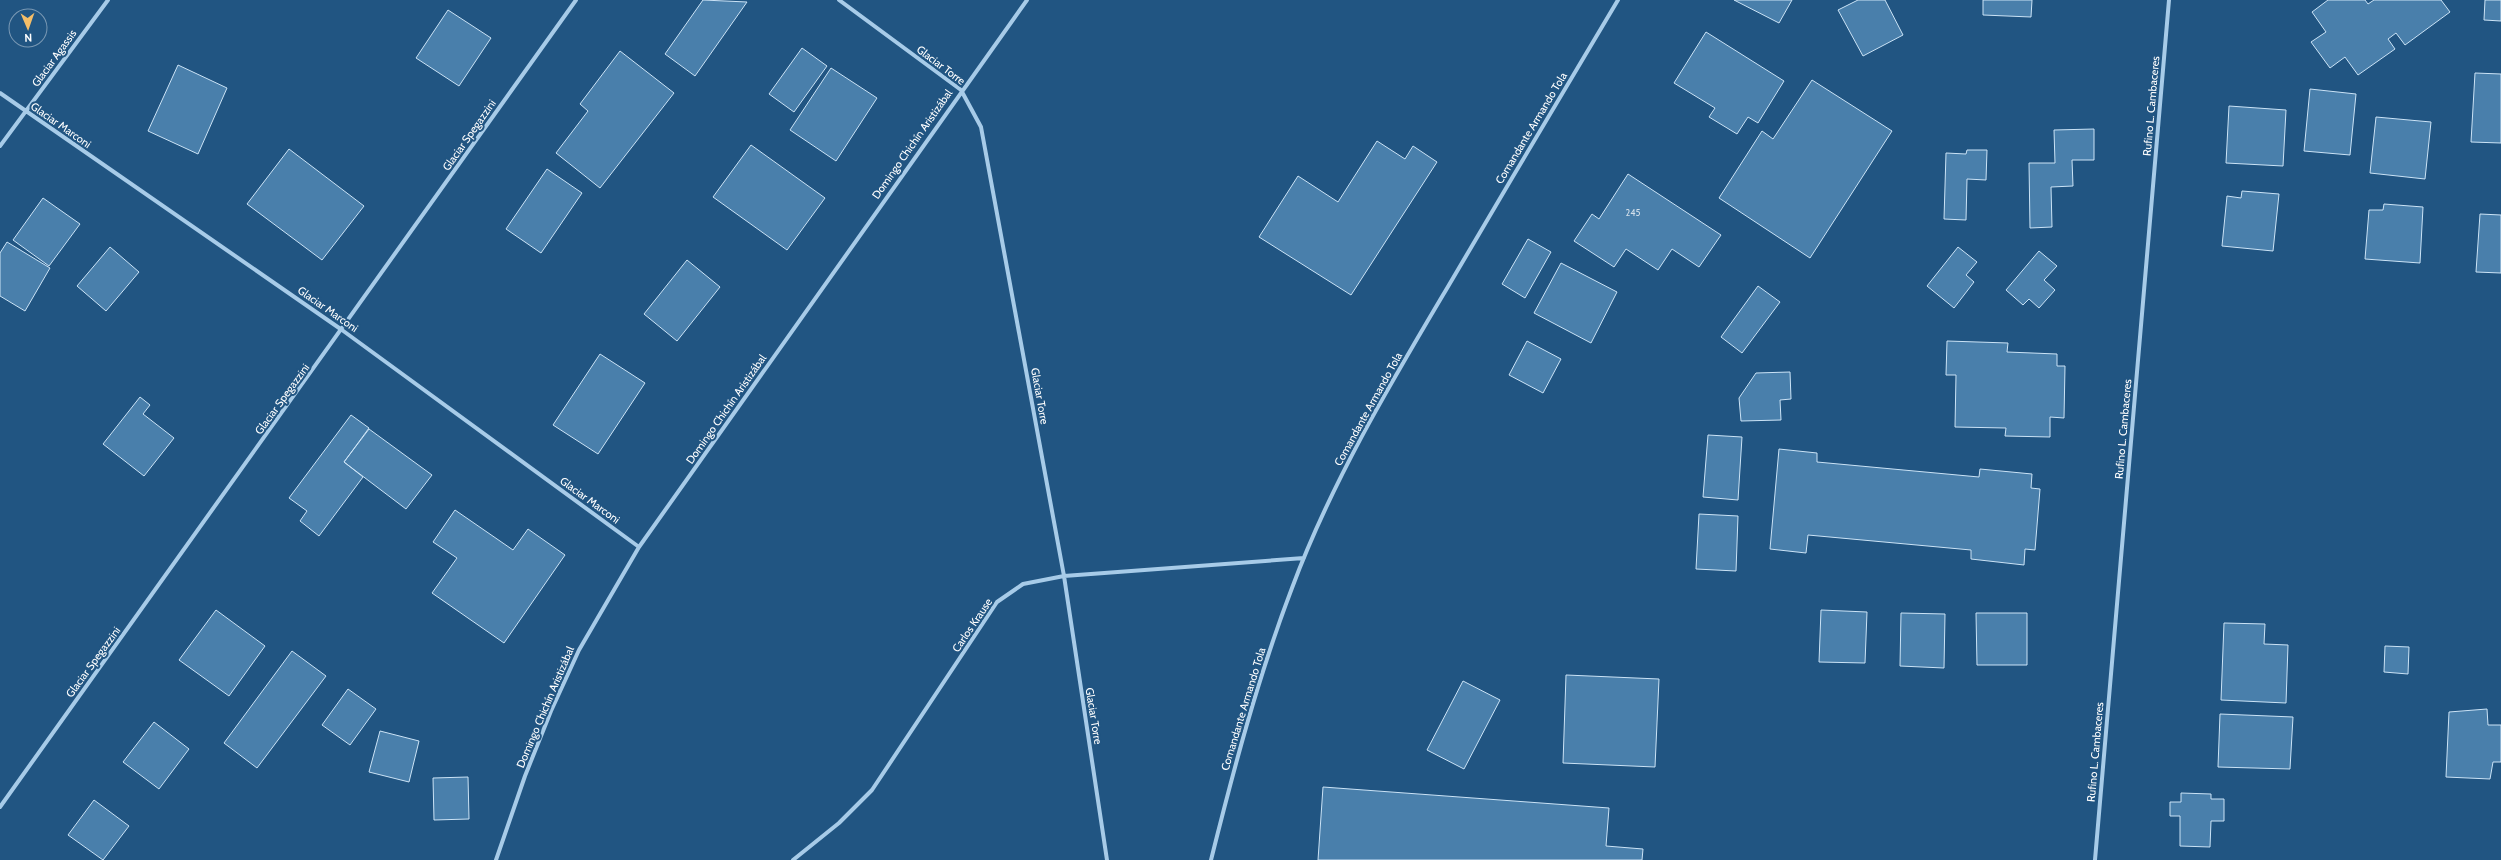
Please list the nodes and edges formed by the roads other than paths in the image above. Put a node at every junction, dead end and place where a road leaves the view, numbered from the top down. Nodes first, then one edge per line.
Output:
1 (108, 0) edge
2 (576, 0) edge
3 (839, 0) edge
4 (1027, 0) edge
5 (1618, 0) edge
6 (2169, 0) edge
7 (961, 90) junction
8 (0, 93) edge
9 (26, 111) junction
10 (0, 146) edge
11 (342, 330) junction
12 (639, 548) junction
13 (1304, 558) junction
14 (1064, 576) junction
15 (0, 807) edge
16 (496, 860) edge
17 (793, 860) edge
18 (1107, 860) edge
19 (1211, 860) edge
20 (2095, 860) edge

1 - 9 street, Glaciar Agassis
2 - 11 street, Glaciar Spegazzini
3 - 7 street, Glaciar Torre
4 - 7 street, Domingo Chichín Aristizábal
5 - 13 street, Comandante Armando Tola
6 - 20 street, Rufino L. Cambaceres
7 - 12 street, Domingo Chichín Aristizábal
7 - 14 street, Glaciar Torre
8 - 9 street, Glaciar Marconi
9 - 10 street, Glaciar Agassis
9 - 11 street, Glaciar Marconi
11 - 12 street, Glaciar Marconi
11 - 15 street, Glaciar Spegazzini
12 - 16 street, Domingo Chichín Aristizábal
13 - 14 street, Carlos Krause
13 - 19 street, Comandante Armando Tola
14 - 17 street, Carlos Krause
14 - 18 street, Glaciar Torre

